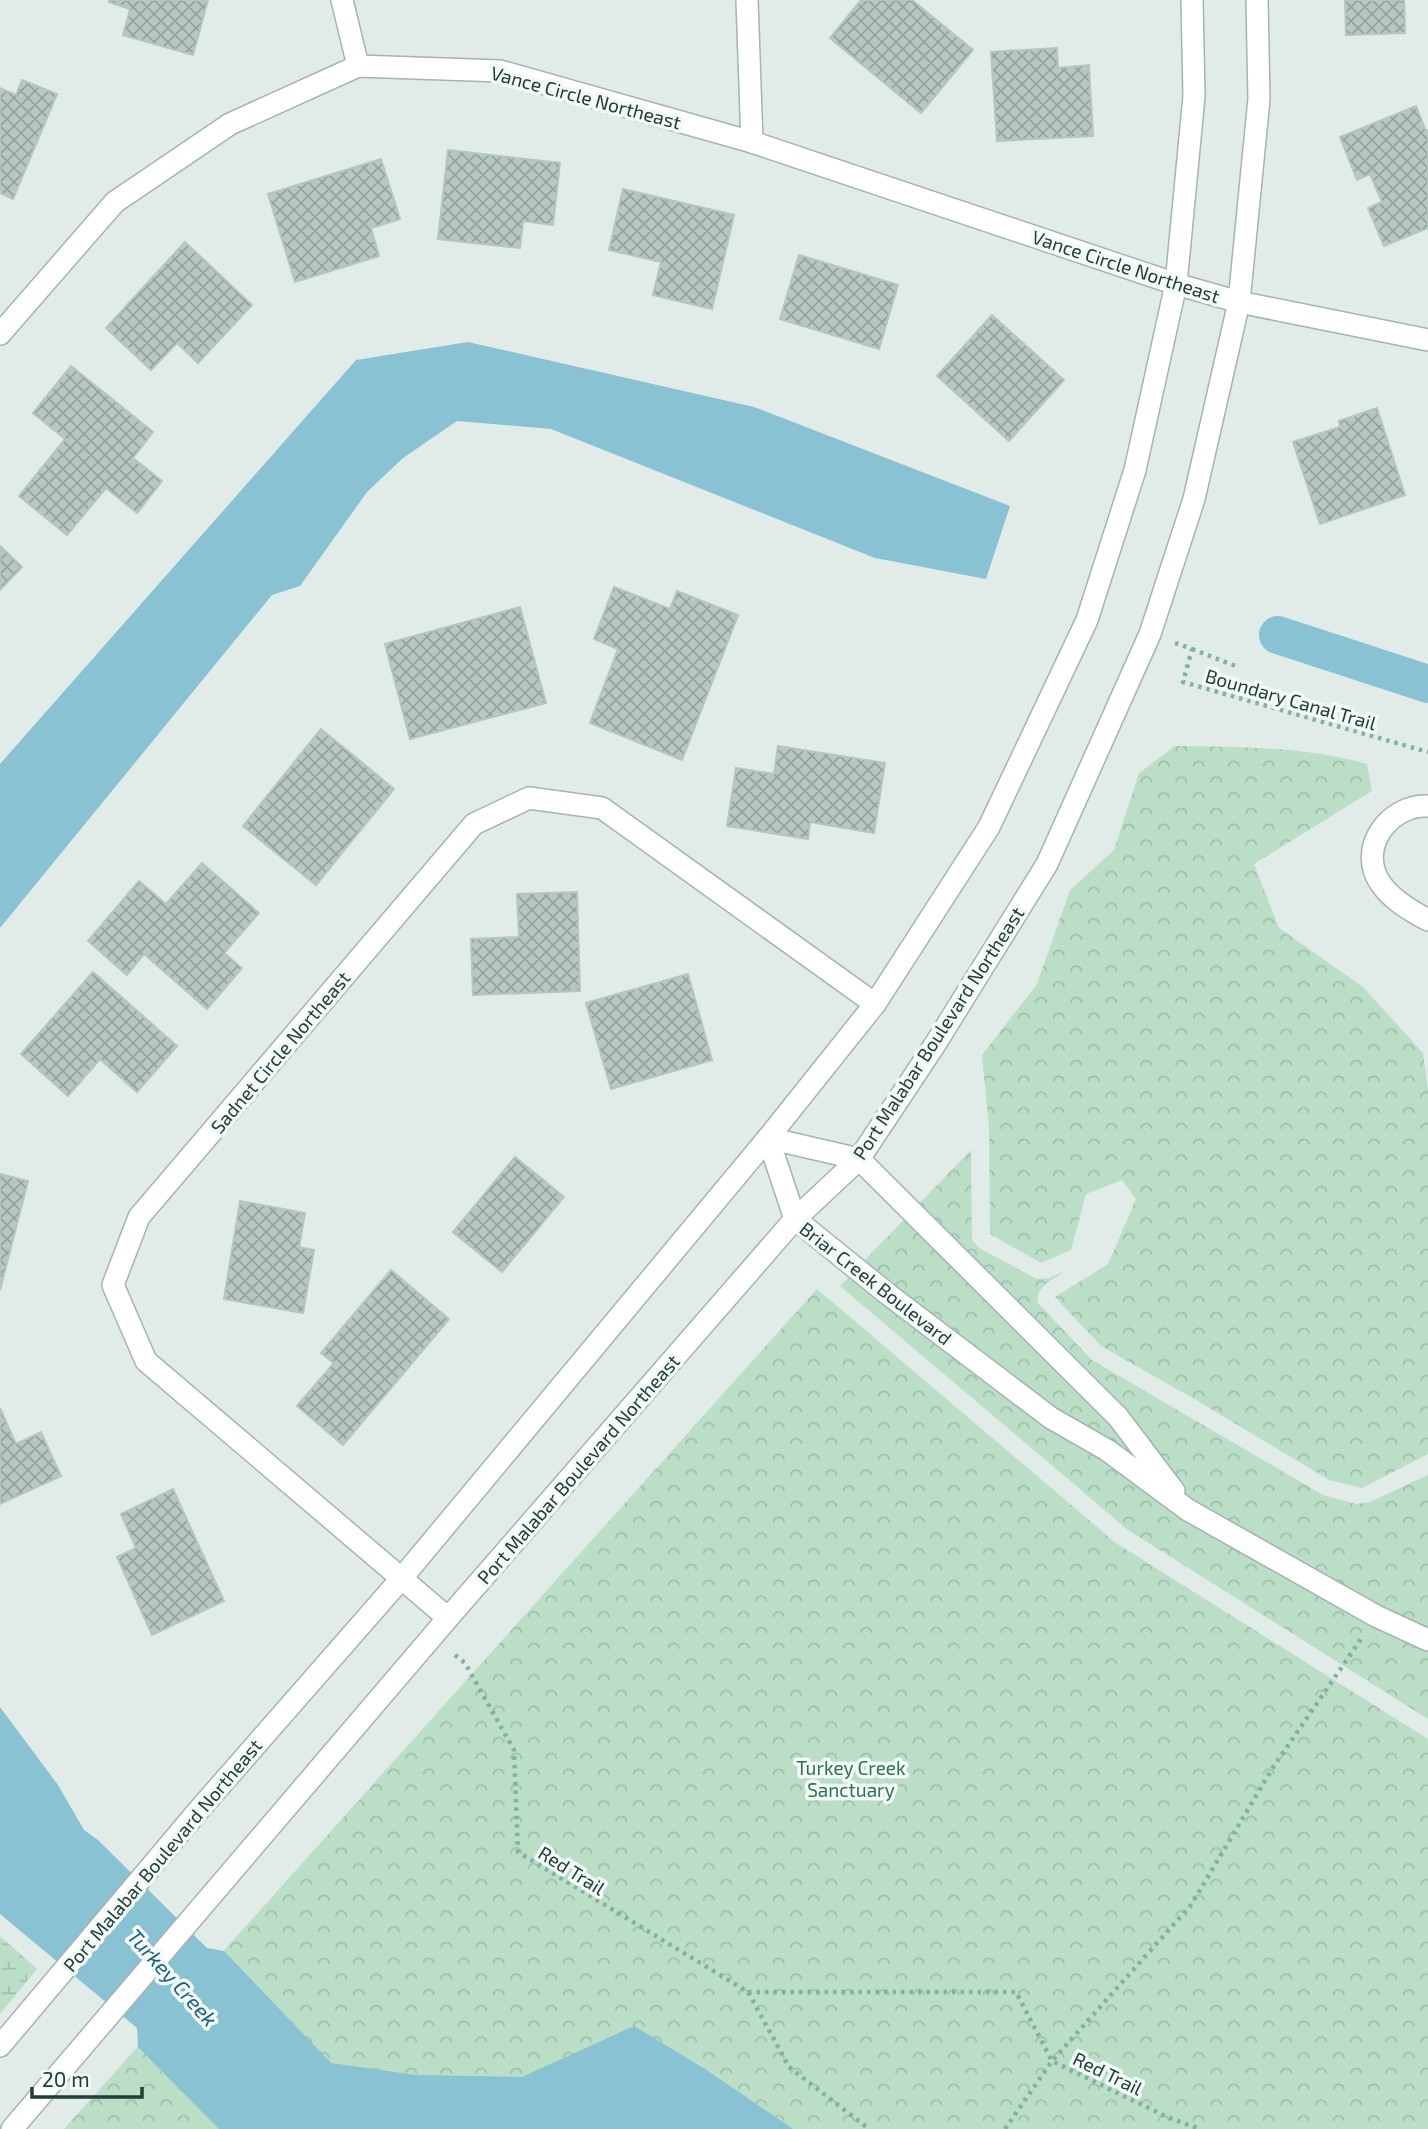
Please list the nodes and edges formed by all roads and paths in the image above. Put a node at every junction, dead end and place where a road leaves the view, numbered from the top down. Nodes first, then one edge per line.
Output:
1 (342, 0) edge
2 (747, 0) edge
3 (1192, 0) edge
4 (1257, 0) edge
5 (358, 66) junction
6 (752, 142) junction
7 (1176, 284) junction
8 (1239, 302) junction
9 (0, 334) edge
10 (1428, 340) edge
11 (1150, 634) junction
12 (1192, 649) junction
13 (1238, 667) dead end
14 (1428, 752) edge
15 (1428, 807) edge
16 (1428, 920) edge
17 (875, 1004) junction
18 (768, 1138) junction
19 (859, 1159) junction
20 (795, 1219) junction
21 (1188, 1510) junction
22 (401, 1579) junction
23 (1377, 1616) junction
24 (448, 1618) junction
25 (433, 1637) junction
26 (1428, 1640) edge
27 (748, 1993) junction
28 (0, 2046) edge
29 (1052, 2061) junction
30 (12, 2129) edge
31 (869, 2129) edge
32 (1005, 2129) edge
33 (1200, 2129) edge

1 - 5 street
2 - 6 street
3 - 7 street, Port Malabar Boulevard Northeast
4 - 8 street, Port Malabar Boulevard Northeast
5 - 6 street, Vance Circle Northeast
5 - 9 street, Vance Circle Northeast
6 - 7 street, Vance Circle Northeast
7 - 8 street, Vance Circle Northeast
7 - 17 street, Port Malabar Boulevard Northeast
8 - 10 street, Vance Circle Northeast
8 - 11 street, Port Malabar Boulevard Northeast
11 - 12 path, Boundary Canal Trail
11 - 19 street, Port Malabar Boulevard Northeast
12 - 13 path
12 - 14 path, Boundary Canal Trail
15 - 16 street
17 - 18 street, Port Malabar Boulevard Northeast
17 - 22 street, Sadnet Circle Northeast
18 - 19 street
18 - 20 street, Briar Creek Boulevard
18 - 22 street, Port Malabar Boulevard Northeast
19 - 20 street, Port Malabar Boulevard Northeast
19 - 21 street, Briar Creek Boulevard
20 - 21 street, Briar Creek Boulevard
20 - 24 street, Port Malabar Boulevard Northeast
21 - 23 street, Briar Creek Boulevard
22 - 24 street, Sadnet Circle Northeast
22 - 28 street, Port Malabar Boulevard Northeast
23 - 26 street, Briar Creek Boulevard
23 - 29 path
24 - 25 street, Port Malabar Boulevard Northeast
25 - 27 path, Red Trail
25 - 30 street, Port Malabar Boulevard Northeast
27 - 29 path, Red Trail
27 - 31 path, Red Trail
29 - 32 path
29 - 33 path, Red Trail

